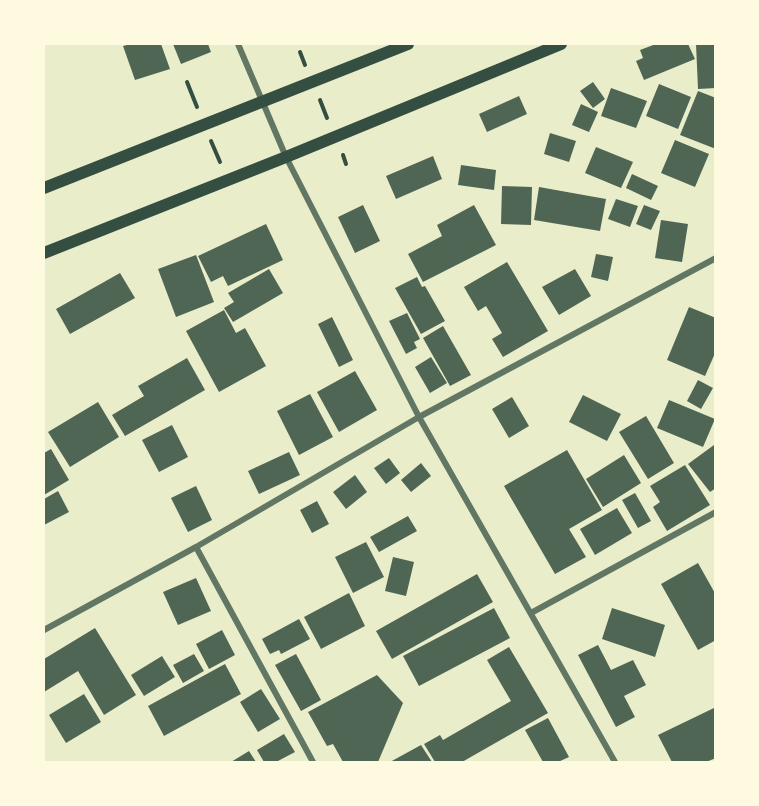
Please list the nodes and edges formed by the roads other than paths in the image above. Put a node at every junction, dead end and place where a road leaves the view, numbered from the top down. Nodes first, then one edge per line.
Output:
1 (238, 44) edge
2 (408, 44) edge
3 (561, 44) edge
4 (261, 102) junction
5 (286, 157) junction
6 (44, 188) edge
7 (44, 253) edge
8 (716, 258) edge
9 (419, 417) junction
10 (714, 515) edge
11 (196, 547) junction
12 (531, 613) junction
13 (44, 630) edge
14 (313, 762) edge
15 (615, 762) edge

1 - 4 street
2 - 4 main road
3 - 5 main road
4 - 5 street
4 - 6 main road
5 - 7 main road
5 - 9 street
8 - 9 street
9 - 11 street
9 - 12 street
10 - 12 street
11 - 13 street
11 - 14 street
12 - 15 street

